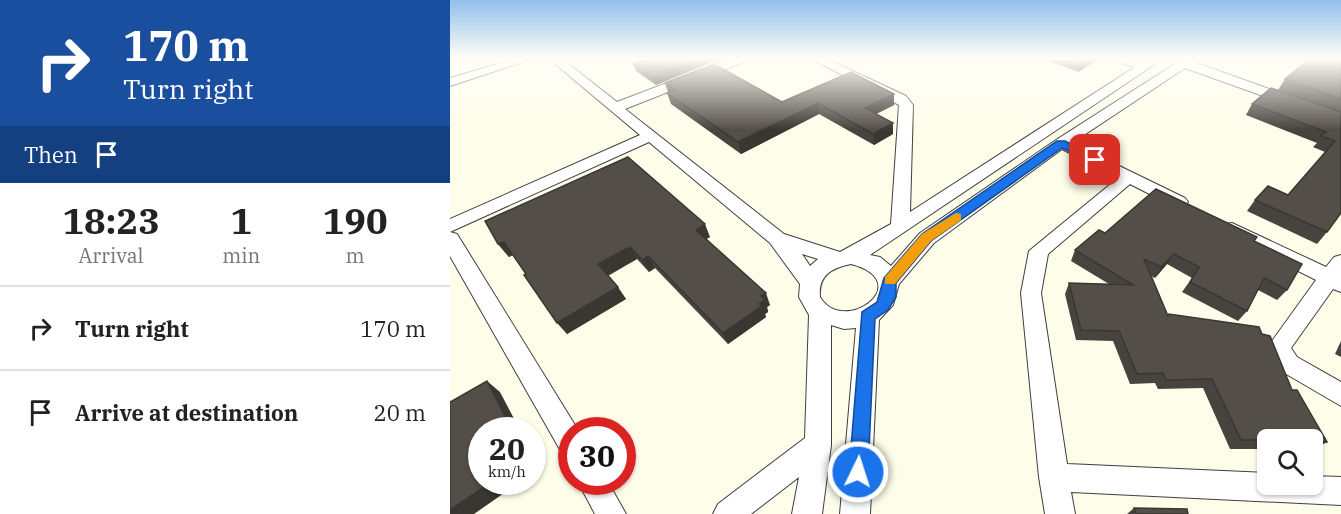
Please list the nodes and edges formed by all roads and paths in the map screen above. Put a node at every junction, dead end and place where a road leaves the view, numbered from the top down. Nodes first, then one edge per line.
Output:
1 (588, 82) edge
2 (681, 82) edge
3 (866, 82) edge
4 (1119, 82) edge
5 (1154, 82) edge
6 (1244, 82) edge
7 (617, 107) junction
8 (1341, 120) edge
9 (652, 135) junction
10 (1061, 143) junction
11 (1129, 177) junction
12 (1193, 209) edge
13 (1214, 219) edge
14 (450, 226) edge
15 (900, 228) junction
16 (777, 238) junction
17 (450, 239) edge
18 (844, 258) junction
19 (1338, 275) edge
20 (810, 282) junction
21 (889, 282) junction
22 (820, 312) junction
23 (867, 316) junction
24 (1341, 395) edge
25 (558, 422) edge
26 (818, 445) junction
27 (1053, 477) junction
28 (1341, 491) edge
29 (600, 495) edge
30 (611, 514) edge
31 (728, 514) edge
32 (807, 514) edge
33 (855, 514) edge
34 (1060, 514) edge

1 - 7 street
2 - 7 street
3 - 15 street
4 - 15 street
5 - 10 street
6 - 8 street
7 - 9 street
9 - 14 street
9 - 16 street
10 - 11 street
10 - 21 street
11 - 12 street
11 - 27 street
13 - 19 street
15 - 18 street
16 - 18 street
16 - 20 street
17 - 25 street
18 - 20 street
18 - 21 street
19 - 24 street
20 - 22 street
21 - 23 street
22 - 23 street
22 - 26 street
23 - 33 street
26 - 31 street
26 - 32 street
27 - 28 street
27 - 34 street
29 - 30 street

